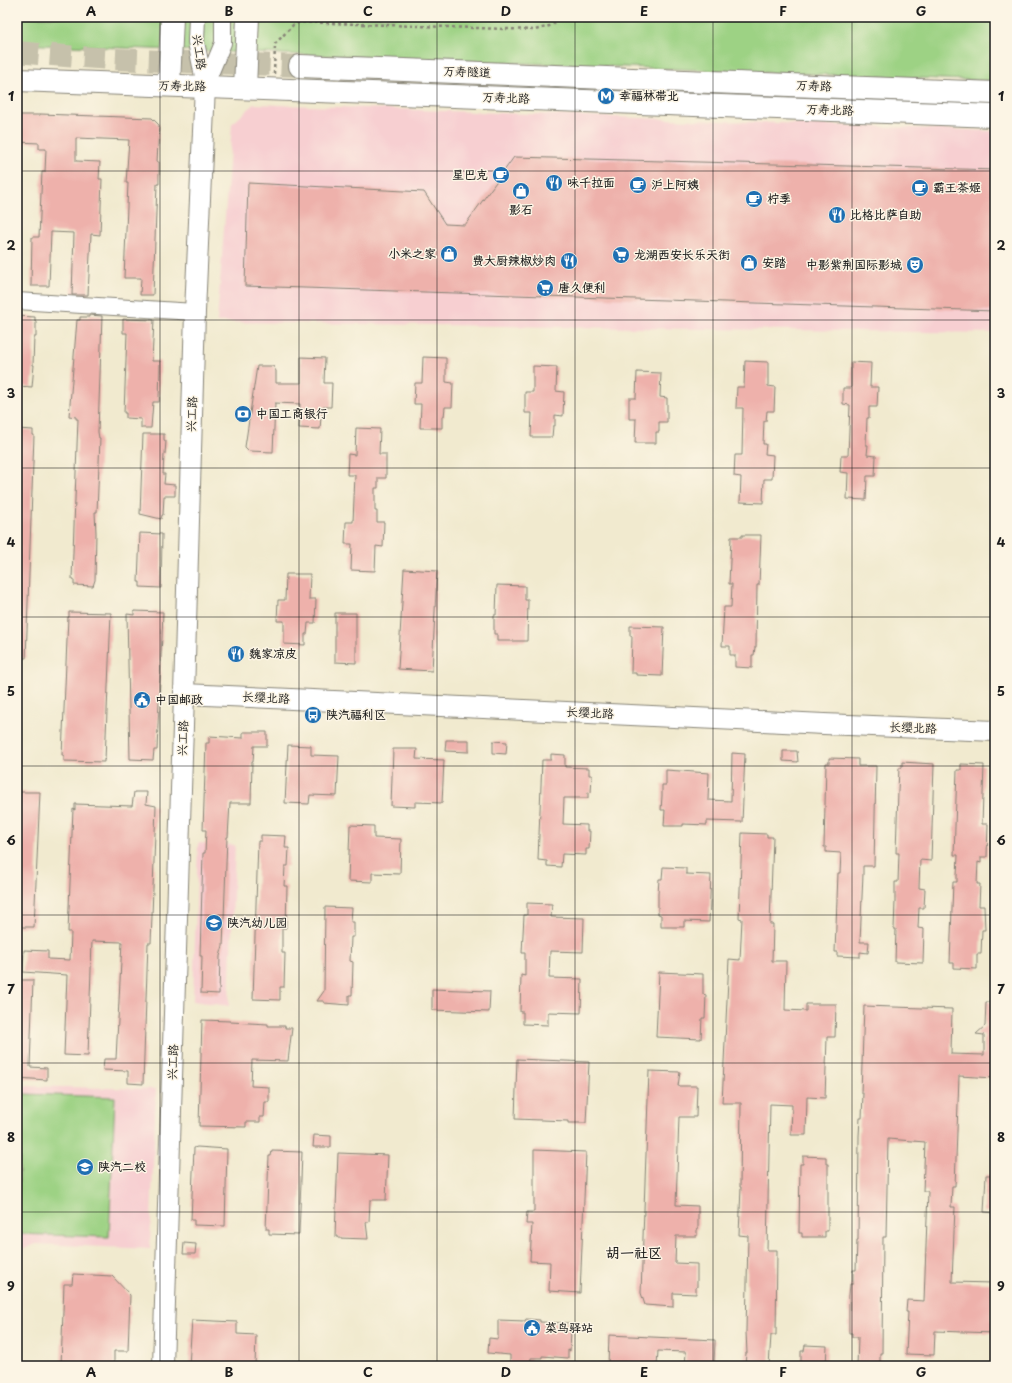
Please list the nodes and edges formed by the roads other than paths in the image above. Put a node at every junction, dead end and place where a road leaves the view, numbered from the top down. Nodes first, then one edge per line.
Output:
1 (172, 17) edge
2 (196, 17) edge
3 (224, 17) edge
4 (248, 17) edge
5 (300, 66) tunnel mouth
6 (634, 78) joint
7 (17, 80) edge
8 (169, 85) junction
9 (204, 86) junction
10 (245, 88) junction
11 (964, 92) junction
12 (995, 93) edge
13 (890, 112) junction
14 (995, 116) edge
15 (17, 301) edge
16 (195, 312) junction
17 (184, 694) junction
18 (995, 731) edge
19 (163, 1366) edge

1 - 8 main road
2 - 9 street, 兴工路
3 - 9 street, 兴工路
4 - 10 main road
5 - 6 main road, 万寿隧道
6 - 11 main road, 万寿路
7 - 8 main road, 万寿北路
8 - 9 main road, 万寿北路
9 - 10 main road, 万寿北路
9 - 16 street, 兴工路
10 - 13 main road, 万寿北路
11 - 12 main road, 万寿路
11 - 13 main road
13 - 14 main road, 万寿北路
15 - 16 street
16 - 17 street, 兴工路
17 - 18 street, 长缨北路
17 - 19 street, 兴工路

